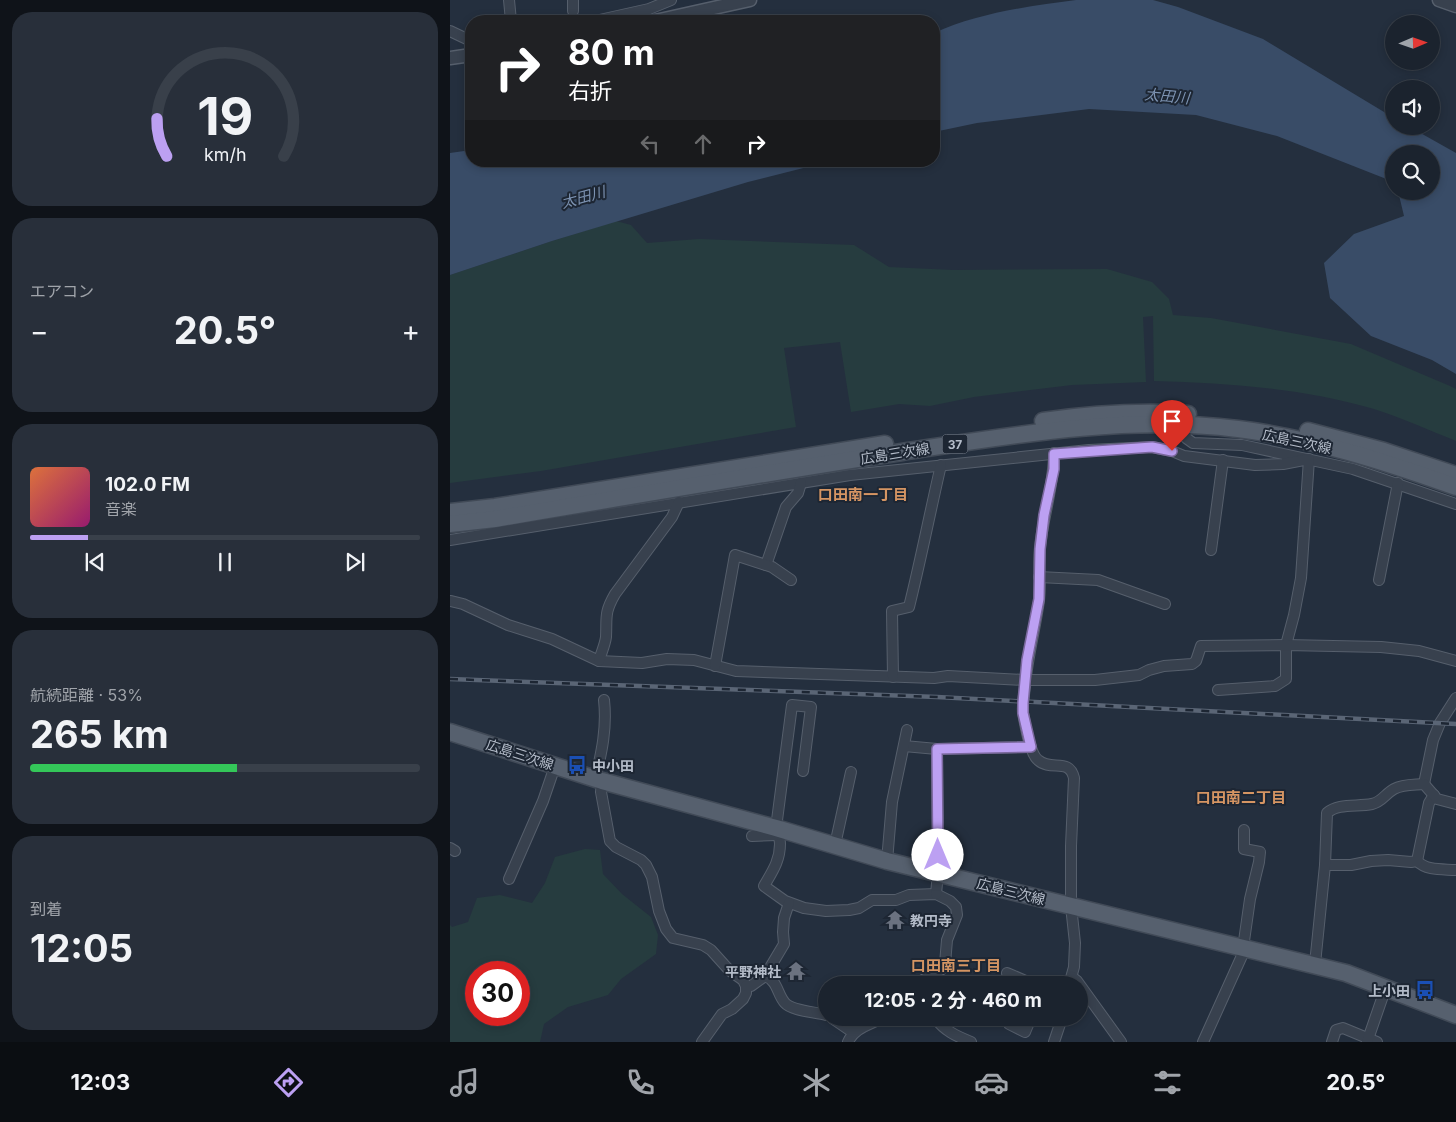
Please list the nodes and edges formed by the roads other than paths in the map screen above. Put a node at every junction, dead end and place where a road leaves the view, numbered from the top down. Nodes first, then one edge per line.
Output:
1 (510, 0) edge
2 (671, 0) edge
3 (750, 0) edge
4 (1439, 0) edge
5 (1456, 6) edge
6 (511, 15) edge
7 (622, 15) edge
8 (682, 15) edge
9 (450, 31) edge
10 (465, 37) edge
11 (465, 56) edge
12 (450, 58) edge
13 (1184, 419) junction
14 (1054, 454) junction
15 (1309, 459) junction
16 (1223, 460) junction
17 (941, 465) junction
18 (1456, 475) edge
19 (801, 483) junction
20 (1398, 483) junction
21 (1456, 487) edge
22 (679, 502) junction
23 (1456, 504) edge
24 (450, 512) edge
25 (450, 524) edge
26 (450, 540) edge
27 (1211, 550) dead end
28 (766, 565) junction
29 (1039, 577) junction
30 (791, 580) dead end
31 (1379, 580) dead end
32 (450, 597) edge
33 (1165, 604) dead end
34 (1286, 645) junction
35 (599, 661) junction
36 (1456, 661) edge
37 (715, 666) junction
38 (893, 677) junction
39 (1025, 680) junction
40 (1218, 690) dead end
41 (1456, 698) edge
42 (604, 700) dead end
43 (907, 730) dead end
44 (450, 732) edge
45 (904, 746) junction
46 (1031, 747) junction
47 (937, 749) junction
48 (555, 766) junction
49 (803, 772) dead end
50 (851, 772) dead end
51 (599, 780) junction
52 (1424, 784) junction
53 (1434, 794) junction
54 (1456, 804) edge
55 (777, 830) junction
56 (1244, 830) dead end
57 (752, 836) dead end
58 (835, 845) junction
59 (887, 861) junction
60 (1417, 861) junction
61 (1325, 865) junction
62 (1456, 870) edge
63 (938, 873) junction
64 (509, 879) dead end
65 (936, 894) junction
66 (789, 903) junction
67 (1071, 906) junction
68 (1244, 948) junction
69 (1314, 964) junction
70 (1007, 973) dead end
71 (933, 975) edge
72 (765, 976) junction
73 (1014, 976) edge
74 (1071, 976) edge
75 (746, 986) junction
76 (1386, 987) junction
77 (1088, 997) edge
78 (818, 1013) edge
79 (1456, 1015) edge
80 (840, 1026) edge
81 (863, 1026) edge
82 (941, 1026) edge
83 (1013, 1026) edge
84 (1028, 1026) edge
85 (1059, 1026) edge
86 (851, 1037) edge
87 (1370, 1041) edge
88 (702, 1042) edge
89 (861, 1042) edge
90 (971, 1042) edge
91 (1054, 1042) edge
92 (1121, 1042) edge
93 (1203, 1042) edge
94 (1332, 1042) edge

1 - 6 street
2 - 7 street
3 - 8 street
4 - 5 street
9 - 10 street
11 - 12 street
13 - 15 street
13 - 18 main road, 広島三次線 / 37
13 - 21 main road, 広島三次線 / 37
13 - 24 main road, 広島三次線 / 37
13 - 25 main road, 広島三次線 / 37
14 - 16 street
14 - 17 street
14 - 29 street
15 - 16 street
15 - 20 street
15 - 34 street
16 - 27 street
17 - 19 street
17 - 38 street
19 - 22 street
19 - 28 street
20 - 23 street
20 - 31 street
22 - 26 street
22 - 35 street
28 - 30 street
28 - 37 street
29 - 33 street
29 - 39 street
32 - 35 street
34 - 36 street
34 - 39 street
34 - 40 street
35 - 37 street
37 - 38 street
38 - 39 street
39 - 46 street
41 - 52 street
42 - 51 street
43 - 45 street
44 - 48 main road, 広島三次線
45 - 47 street
45 - 59 street
46 - 47 street
46 - 67 street
47 - 63 street
48 - 51 main road, 広島三次線
48 - 64 street
49 - 55 street
50 - 58 street
51 - 55 main road, 広島三次線
51 - 75 street
52 - 53 street
52 - 61 street
53 - 54 street
53 - 60 street
55 - 57 street
55 - 58 main road, 広島三次線
55 - 66 street
56 - 68 street
58 - 59 main road, 広島三次線
59 - 63 main road, 広島三次線
60 - 61 street
60 - 62 street
61 - 69 street
63 - 65 street
63 - 67 main road, 広島三次線
65 - 66 street
65 - 71 street
66 - 72 street
67 - 68 main road, 広島三次線
67 - 74 street
68 - 69 main road, 広島三次線
68 - 93 street
69 - 76 main road, 広島三次線
70 - 73 street
72 - 75 street
72 - 78 street
75 - 88 street
76 - 79 main road, 広島三次線
76 - 87 street
77 - 92 street
80 - 86 street
81 - 86 street
82 - 90 street
83 - 84 street
85 - 91 street
86 - 89 street
87 - 94 street

